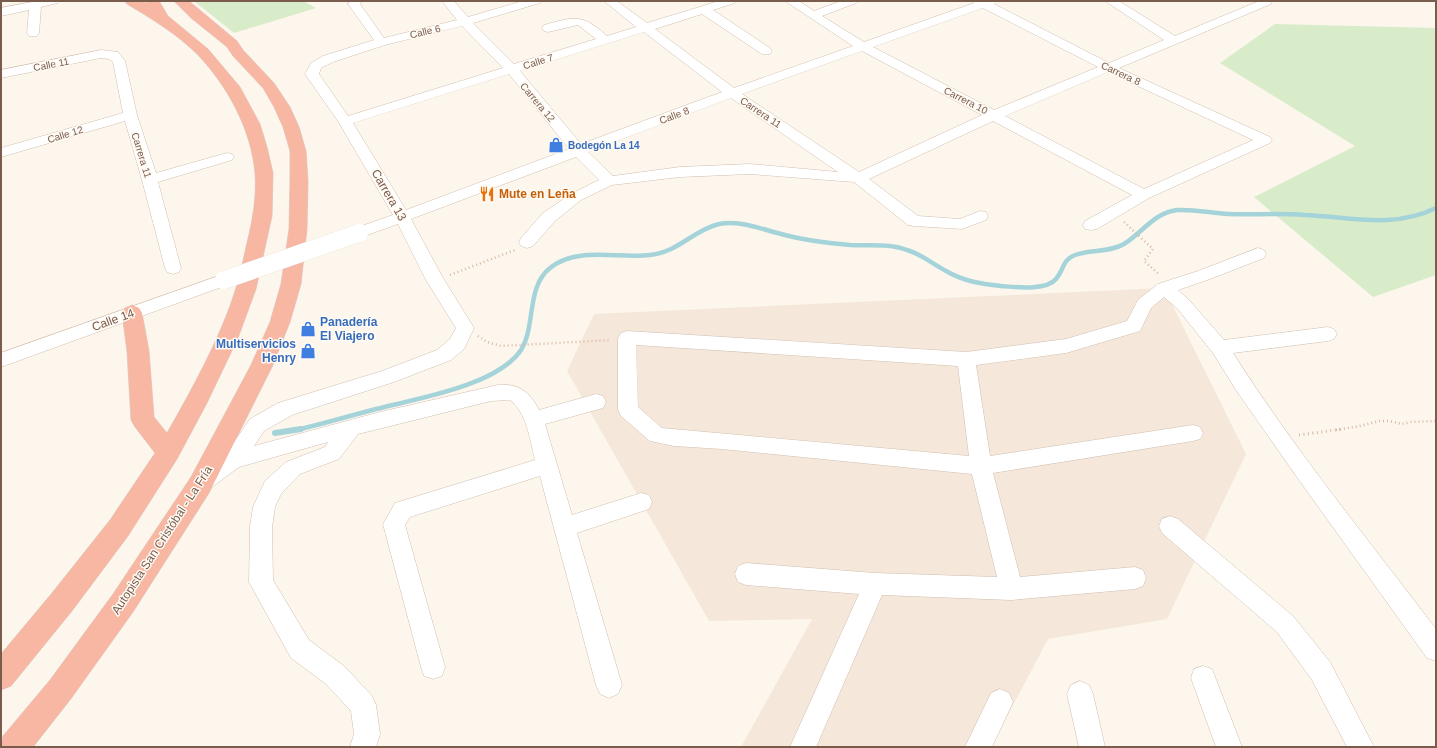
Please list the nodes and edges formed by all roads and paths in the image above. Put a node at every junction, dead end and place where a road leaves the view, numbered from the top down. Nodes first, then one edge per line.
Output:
1 (54, 1) edge
2 (132, 1) edge
3 (152, 1) edge
4 (181, 1) edge
5 (356, 1) edge
6 (448, 1) edge
7 (536, 1) edge
8 (610, 1) edge
9 (731, 1) edge
10 (791, 1) edge
11 (852, 1) edge
12 (1112, 1) edge
13 (1268, 1) edge
14 (984, 2) edge
15 (35, 5) junction
16 (704, 10) junction
17 (1, 12) edge
18 (812, 15) junction
19 (163, 19) junction
20 (465, 22) junction
21 (548, 28) dead end
22 (647, 28) junction
23 (33, 33) dead end
24 (604, 40) junction
25 (1173, 40) junction
26 (381, 42) junction
27 (862, 46) junction
28 (766, 51) dead end
29 (101, 54) joint
30 (316, 66) joint
31 (1107, 67) junction
32 (511, 69) junction
33 (1, 74) edge
34 (732, 93) junction
35 (130, 115) junction
36 (994, 115) junction
37 (346, 121) junction
38 (579, 151) junction
39 (1, 153) edge
40 (227, 157) dead end
41 (858, 178) junction
42 (150, 180) junction
43 (609, 181) junction
44 (1144, 195) junction
45 (980, 216) dead end
46 (402, 217) junction
47 (1091, 225) dead end
48 (1129, 227) dead end
49 (359, 233) joint
50 (527, 242) joint
51 (1258, 254) dead end
52 (173, 268) dead end
53 (435, 280) junction
54 (1168, 286) junction
55 (132, 313) junction
56 (465, 328) junction
57 (1328, 334) dead end
58 (627, 338) junction
59 (1220, 348) junction
60 (966, 359) junction
61 (1, 360) edge
62 (596, 402) dead end
63 (534, 419) junction
64 (1436, 421) edge
65 (351, 428) junction
66 (1193, 433) dead end
67 (1280, 438) junction
68 (169, 452) junction
69 (233, 460) junction
70 (547, 465) junction
71 (980, 466) junction
72 (200, 485) junction
73 (641, 502) dead end
74 (1170, 526) dead end
75 (564, 528) junction
76 (746, 574) dead end
77 (1135, 578) dead end
78 (874, 584) junction
79 (1011, 589) junction
80 (1435, 645) edge
81 (433, 667) dead end
82 (1, 676) edge
83 (1203, 678) dead end
84 (609, 686) dead end
85 (1080, 694) dead end
86 (1000, 702) dead end
87 (14, 747) edge
88 (363, 747) edge
89 (803, 747) edge
90 (978, 747) edge
91 (1092, 747) edge
92 (1229, 747) edge
93 (1362, 747) edge

1 - 15 street
2 - 19 highway
3 - 19 highway
4 - 72 highway, Autopista San Cristóbal - La Fría
5 - 26 street
6 - 20 street, Carrera 12
7 - 20 street, Calle 6
8 - 22 street, Carrera 11
9 - 16 street, Calle 7
10 - 18 street, Carrera 10
11 - 18 street
12 - 25 street
13 - 25 street
14 - 27 street, Calle 8
14 - 31 street, Carrera 8
15 - 17 street
15 - 23 street
16 - 22 street, Calle 7
16 - 28 street
18 - 27 street, Carrera 10
19 - 68 highway
20 - 26 street, Calle 6
20 - 32 street, Carrera 12
21 - 24 street
22 - 24 street, Calle 7
22 - 34 street, Carrera 11
24 - 32 street, Calle 7
25 - 31 street
26 - 30 street, Calle 6
27 - 34 street, Calle 8
27 - 36 street, Carrera 10
29 - 33 street, Calle 11
29 - 35 street, Carrera 11
30 - 37 street, Carrera 13
31 - 36 street
31 - 44 street, Carrera 8
32 - 37 street, Calle 7
32 - 38 street, Carrera 12
34 - 38 street, Calle 8
34 - 41 street, Carrera 11
35 - 39 street, Calle 12
35 - 42 street, Carrera 11
36 - 41 street
36 - 44 street, Carrera 10
37 - 46 street, Carrera 13
38 - 43 street, Carrera 12
38 - 46 street, Calle 8
40 - 42 street
41 - 43 street
41 - 45 street, Carrera 11
42 - 52 street, Carrera 11
43 - 50 street
44 - 47 street
46 - 49 street, Calle 8
46 - 53 street, Carrera 13
48 - 54 path
49 - 55 street, Calle 14, bridge
50 - 53 path
51 - 54 street
53 - 56 street, Carrera 13
54 - 59 street
54 - 60 street
55 - 61 street, Calle 14
55 - 68 highway
56 - 58 path
56 - 69 street
57 - 59 street
58 - 60 street
58 - 71 street
59 - 67 street
60 - 71 street
62 - 63 street
63 - 65 street
63 - 70 street
64 - 67 path
65 - 69 street
65 - 88 street
66 - 71 street
67 - 80 street
68 - 82 highway
69 - 72 street
70 - 75 street
70 - 81 street
71 - 79 street
72 - 87 highway, Autopista San Cristóbal - La Fría
73 - 75 street
74 - 93 street
75 - 84 street
76 - 78 street
77 - 79 street
78 - 79 street
78 - 89 street
83 - 92 street
85 - 91 street
86 - 90 street

